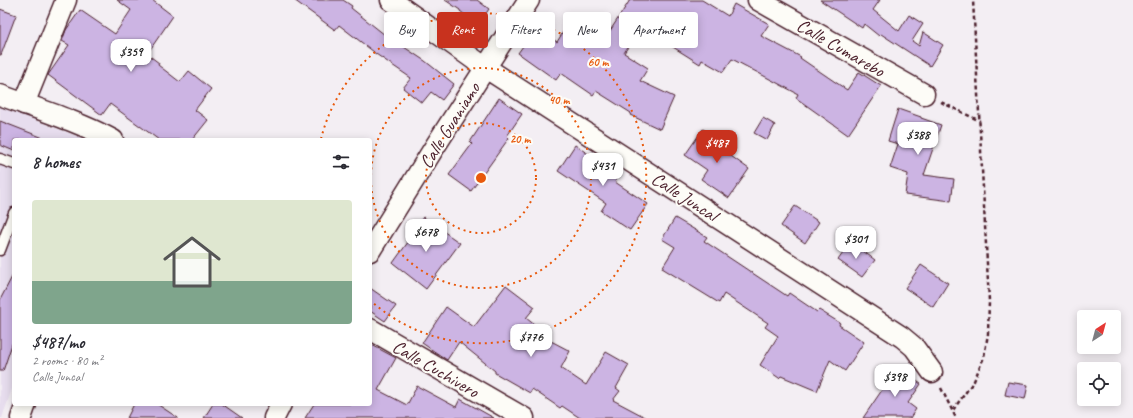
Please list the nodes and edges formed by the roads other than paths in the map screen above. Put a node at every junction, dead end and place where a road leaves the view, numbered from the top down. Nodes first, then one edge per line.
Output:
1 (66, 0) edge
2 (391, 0) edge
3 (529, 0) edge
4 (758, 0) edge
5 (486, 68) junction
6 (924, 94) road end
7 (0, 95) edge
8 (24, 104) junction
9 (109, 138) edge
10 (0, 159) edge
11 (12, 163) edge
12 (12, 218) edge
13 (372, 248) edge
14 (0, 250) edge
15 (372, 330) edge
16 (932, 372) road end
17 (25, 406) edge
18 (280, 406) edge
19 (21, 418) edge
20 (274, 418) edge
21 (524, 418) edge

1 - 8 street
2 - 5 street, Calle Juncal
3 - 5 street, Calle Guaniamo
4 - 6 street, Calle Cumarebo
5 - 13 street, Calle Guaniamo
5 - 16 street, Calle Juncal
7 - 8 street
8 - 9 street
10 - 11 lane
12 - 14 lane
15 - 21 street, Calle Cuchivero
17 - 19 street
18 - 20 street

